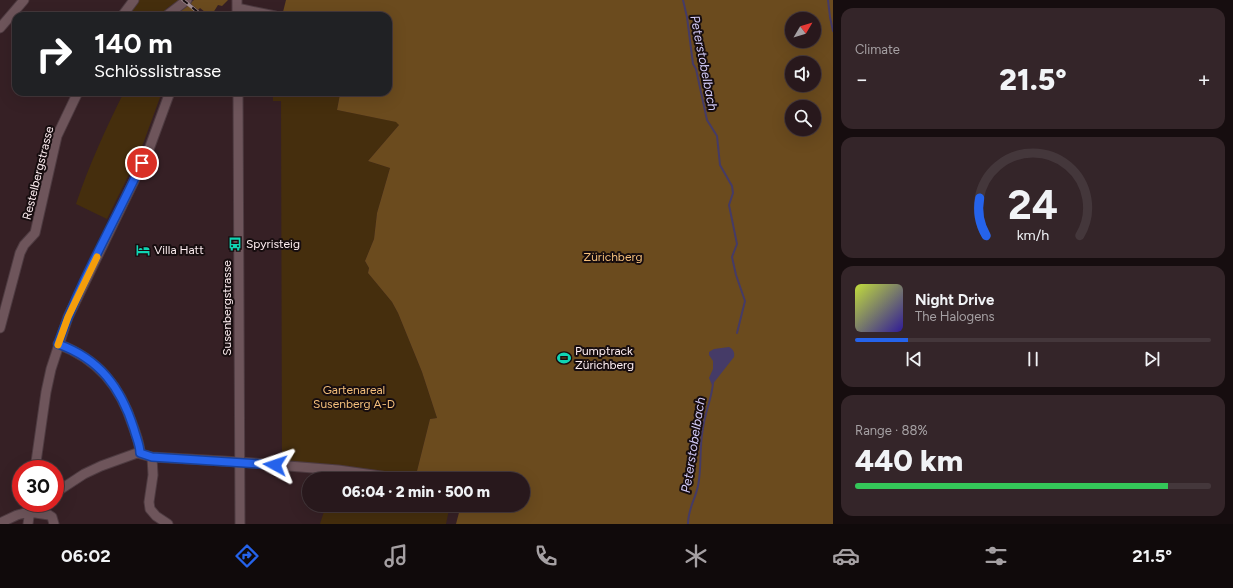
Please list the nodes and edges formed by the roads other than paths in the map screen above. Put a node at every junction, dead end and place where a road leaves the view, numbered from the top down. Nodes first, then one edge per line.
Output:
1 (24, 0) edge
2 (134, 0) edge
3 (187, 0) edge
4 (237, 8) edge
5 (14, 12) edge
6 (125, 12) edge
7 (171, 12) edge
8 (256, 12) edge
9 (12, 14) edge
10 (0, 28) edge
11 (76, 96) edge
12 (169, 96) edge
13 (238, 96) edge
14 (0, 328) edge
15 (58, 344) junction
16 (140, 453) junction
17 (152, 457) junction
18 (36, 460) edge
19 (240, 462) junction
20 (352, 472) edge
21 (64, 487) edge
22 (23, 512) edge
23 (30, 512) edge
24 (40, 512) edge
25 (0, 523) edge
26 (28, 524) edge
27 (54, 524) edge
28 (168, 524) edge
29 (240, 524) edge

1 - 5 street
2 - 6 street
3 - 7 street
4 - 8 street
9 - 10 street
11 - 14 street, Restelbergstrasse
12 - 15 street
13 - 19 street, Susenbergstrasse
15 - 16 street
15 - 18 street
16 - 17 street
16 - 21 street
17 - 19 street
17 - 28 street
19 - 20 street
19 - 29 street, Susenbergstrasse
22 - 25 street
23 - 26 street
24 - 27 street

